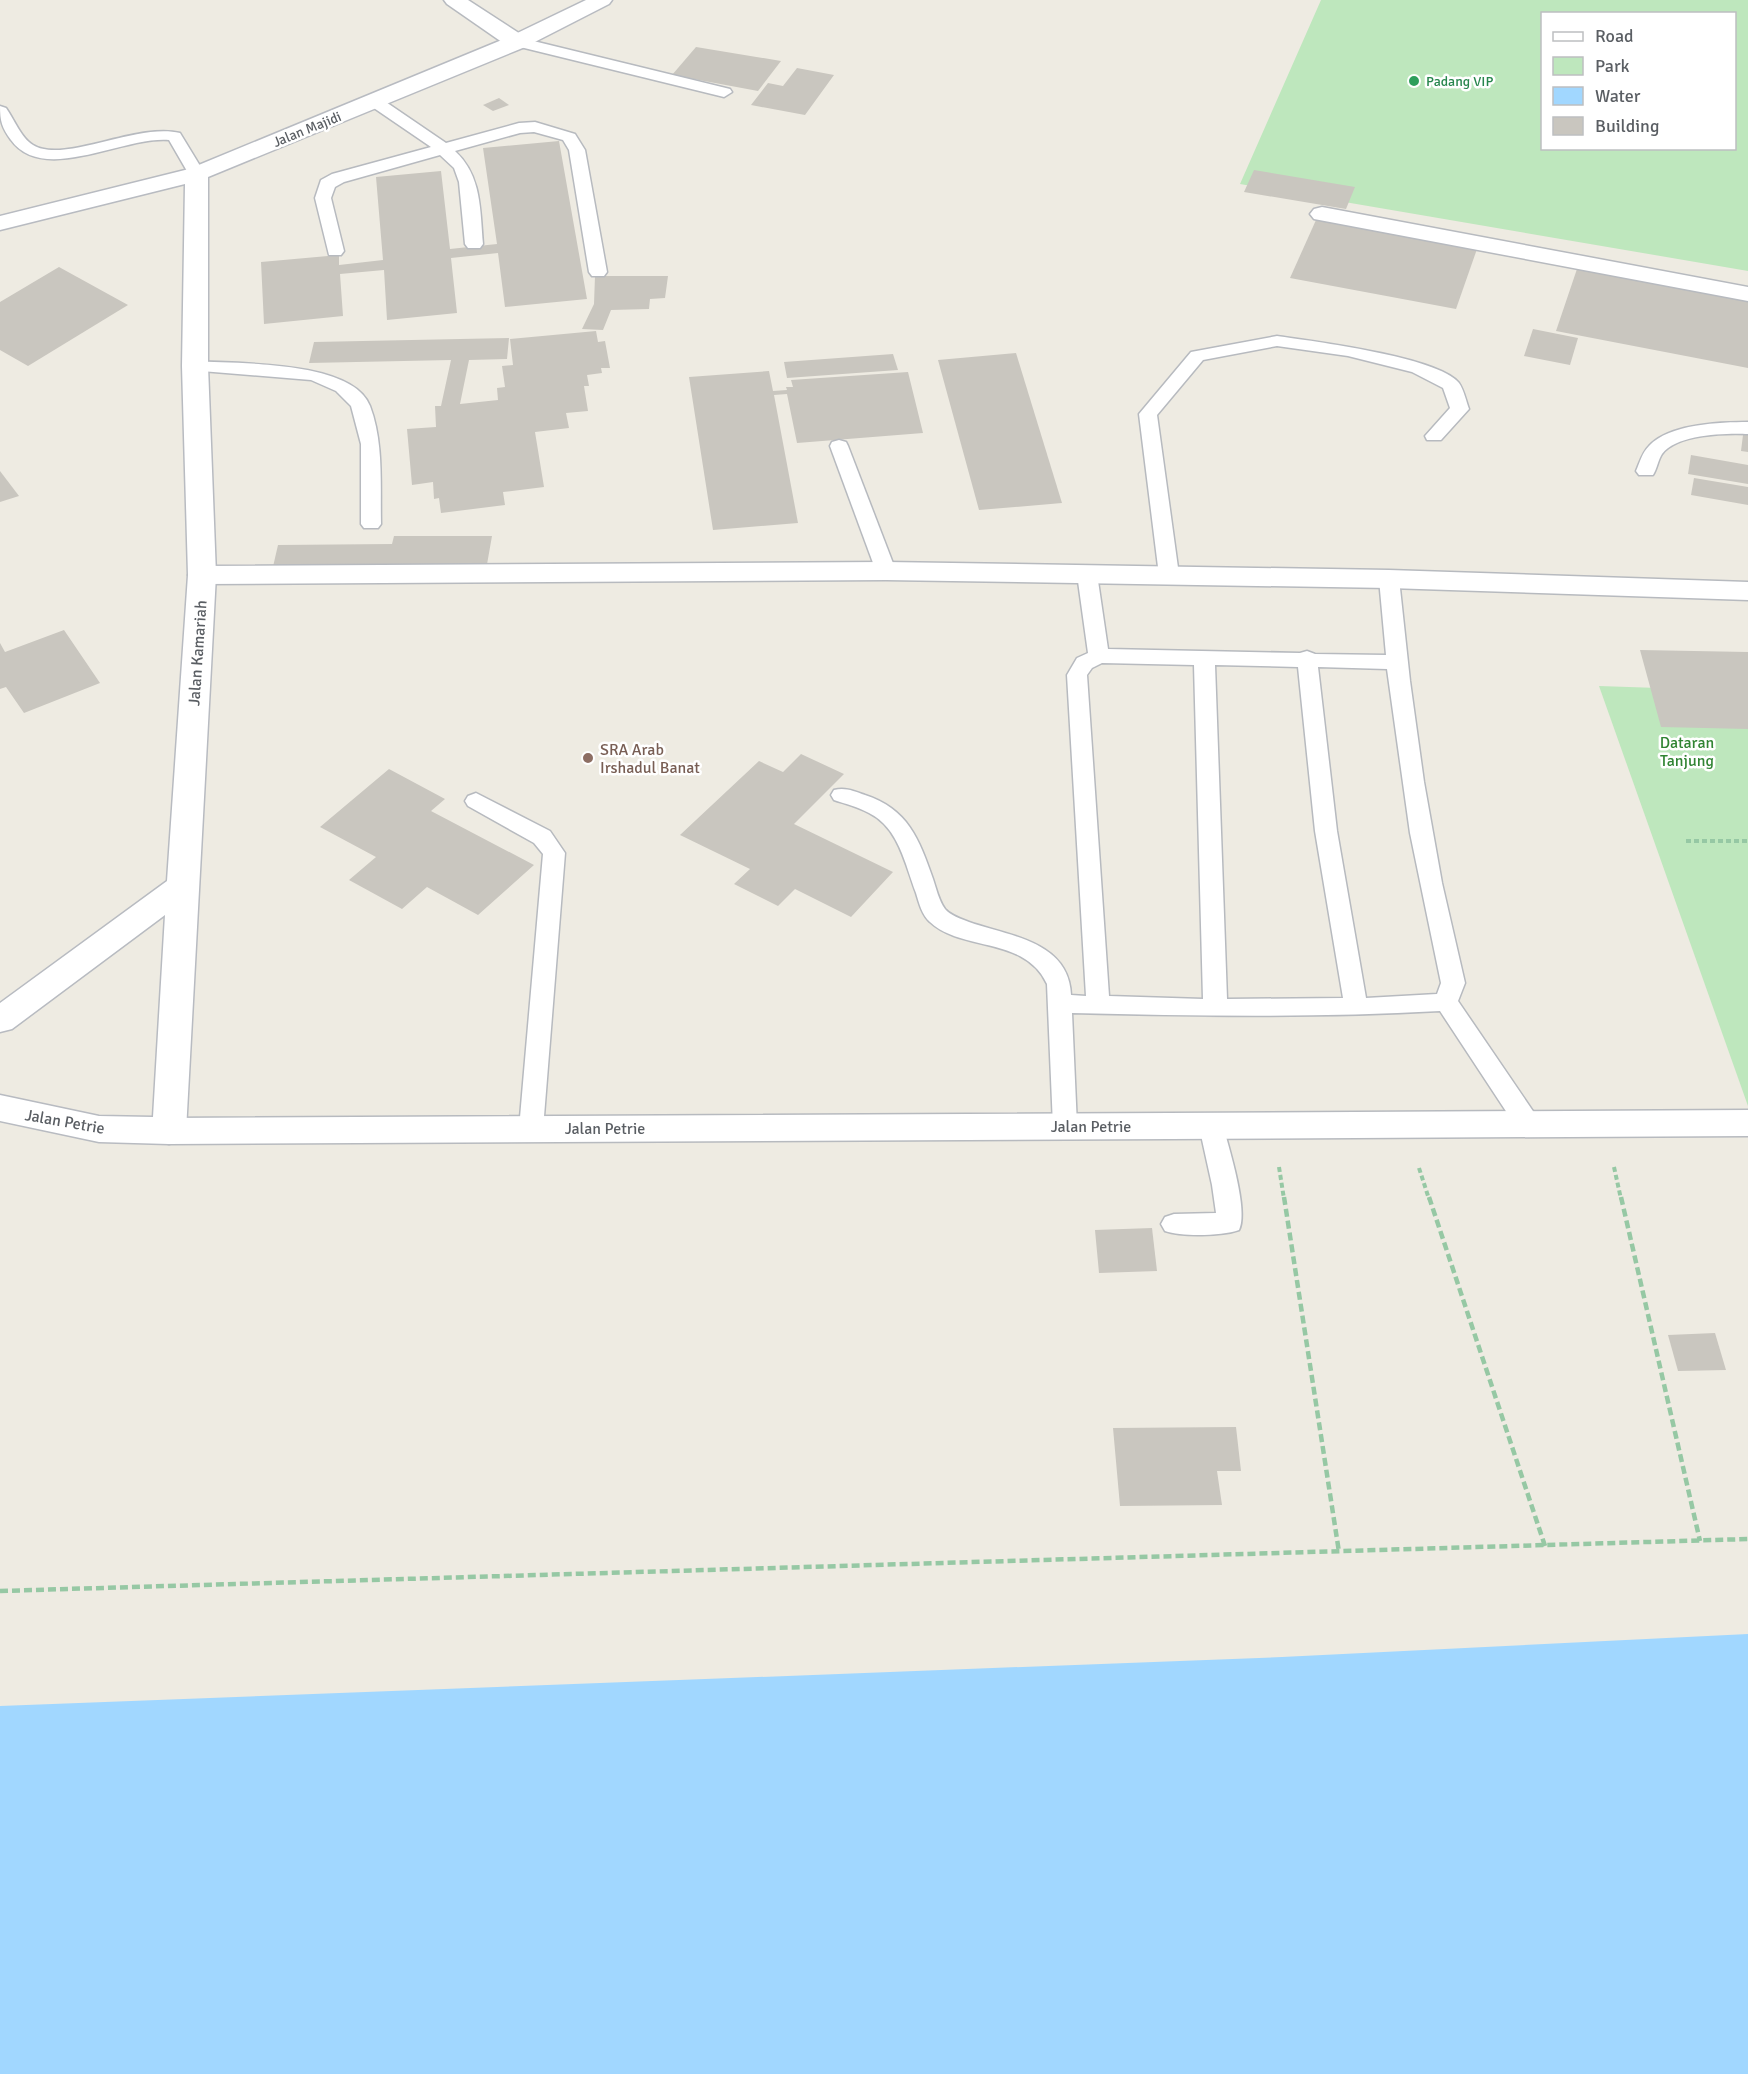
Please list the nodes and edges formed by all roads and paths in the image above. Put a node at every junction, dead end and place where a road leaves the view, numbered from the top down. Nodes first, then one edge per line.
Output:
1 (454, 0) edge
2 (602, 0) edge
3 (517, 42) junction
4 (724, 92) dead end
5 (374, 101) junction
6 (0, 111) edge
7 (444, 149) junction
8 (197, 174) junction
9 (1322, 214) dead end
10 (0, 223) edge
11 (474, 244) dead end
12 (335, 251) dead end
13 (597, 272) dead end
14 (1748, 294) edge
15 (195, 366) junction
16 (1748, 428) edge
17 (1434, 436) dead end
18 (839, 446) dead end
19 (1646, 471) dead end
20 (371, 524) dead end
21 (886, 572) junction
22 (1087, 574) junction
23 (202, 575) junction
24 (1169, 575) junction
25 (1389, 579) junction
26 (1748, 591) edge
27 (1099, 656) junction
28 (1307, 658) junction
29 (1204, 659) junction
30 (1396, 662) junction
31 (842, 795) dead end
32 (476, 801) dead end
33 (1686, 841) dead end
34 (1748, 841) edge
35 (182, 886) junction
36 (1446, 1002) junction
37 (1060, 1004) junction
38 (1098, 1004) junction
39 (1356, 1007) junction
40 (1215, 1008) junction
41 (0, 1020) edge
42 (0, 1108) edge
43 (1604, 1123) junction
44 (1748, 1123) edge
45 (1404, 1124) junction
46 (1528, 1124) junction
47 (1273, 1125) junction
48 (1065, 1126) junction
49 (1211, 1126) junction
50 (531, 1129) junction
51 (169, 1131) junction
52 (1174, 1224) dead end
53 (1748, 1539) edge
54 (1700, 1541) junction
55 (1545, 1545) junction
56 (1339, 1552) junction
57 (0, 1591) edge

1 - 3 street
2 - 3 street, Jalan Majidi
3 - 4 lane
3 - 5 street, Jalan Majidi
5 - 7 lane
5 - 8 street, Jalan Majidi
6 - 8 lane
7 - 11 lane
7 - 12 lane
7 - 13 lane
8 - 10 street, Jalan Majidi
8 - 15 street, Jalan Kamariah
9 - 14 street
15 - 20 lane
15 - 23 street, Jalan Kamariah
16 - 19 lane
17 - 24 lane
18 - 21 lane
21 - 22 street
21 - 23 street
22 - 24 street
22 - 27 lane
23 - 35 street, Jalan Kamariah
24 - 25 street
25 - 26 street
25 - 30 lane
27 - 29 lane
27 - 38 lane
28 - 29 lane
28 - 30 lane
28 - 39 lane
29 - 40 lane
30 - 36 lane
31 - 37 lane
32 - 50 lane
33 - 34 path
35 - 41 street
35 - 51 street, Jalan Kamariah
36 - 39 lane
36 - 46 lane
37 - 38 lane
37 - 48 lane
38 - 40 lane
39 - 40 lane
42 - 51 street, Jalan Petrie
43 - 44 street, Jalan Petrie
43 - 46 street, Jalan Petrie
43 - 54 path
45 - 46 street, Jalan Petrie
45 - 47 street, Jalan Petrie
45 - 55 path
47 - 49 street, Jalan Petrie
47 - 56 path
48 - 49 street, Jalan Petrie
48 - 50 street, Jalan Petrie
49 - 52 lane
50 - 51 street, Jalan Petrie
53 - 54 path
54 - 55 path
55 - 56 path
56 - 57 path

